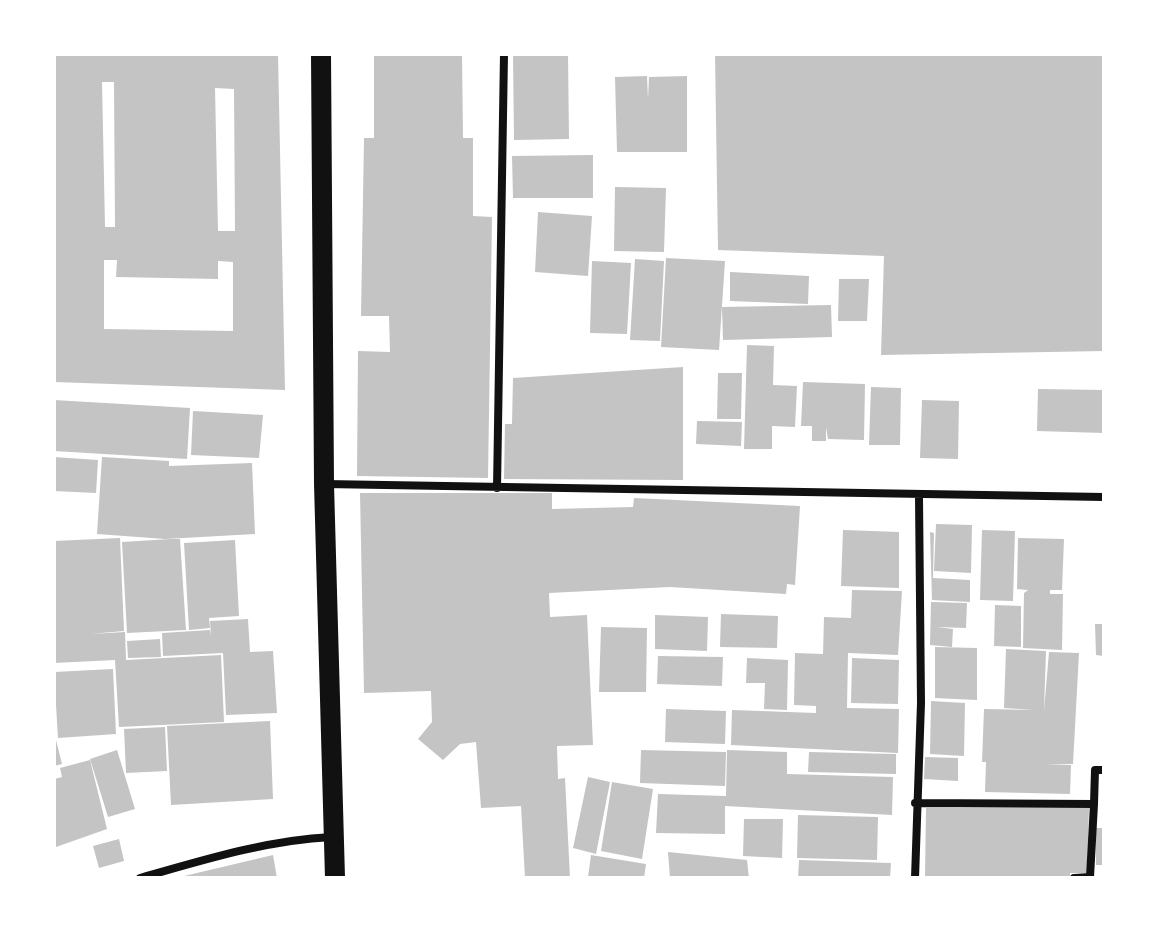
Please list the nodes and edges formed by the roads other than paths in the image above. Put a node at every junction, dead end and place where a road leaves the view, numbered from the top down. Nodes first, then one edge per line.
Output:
1 (321, 54) edge
2 (504, 54) edge
3 (324, 484) junction
4 (497, 488) junction
5 (919, 497) junction
6 (1104, 497) edge
7 (1104, 770) edge
8 (915, 803) junction
9 (1094, 804) junction
10 (333, 837) junction
11 (140, 878) edge
12 (335, 878) edge
13 (915, 878) edge
14 (1074, 878) edge

1 - 3 main road
2 - 4 street
3 - 4 street
3 - 10 main road
4 - 5 street
5 - 6 street
5 - 8 street
7 - 9 street
8 - 9 street
8 - 13 street
9 - 14 street
10 - 11 street
10 - 12 main road

